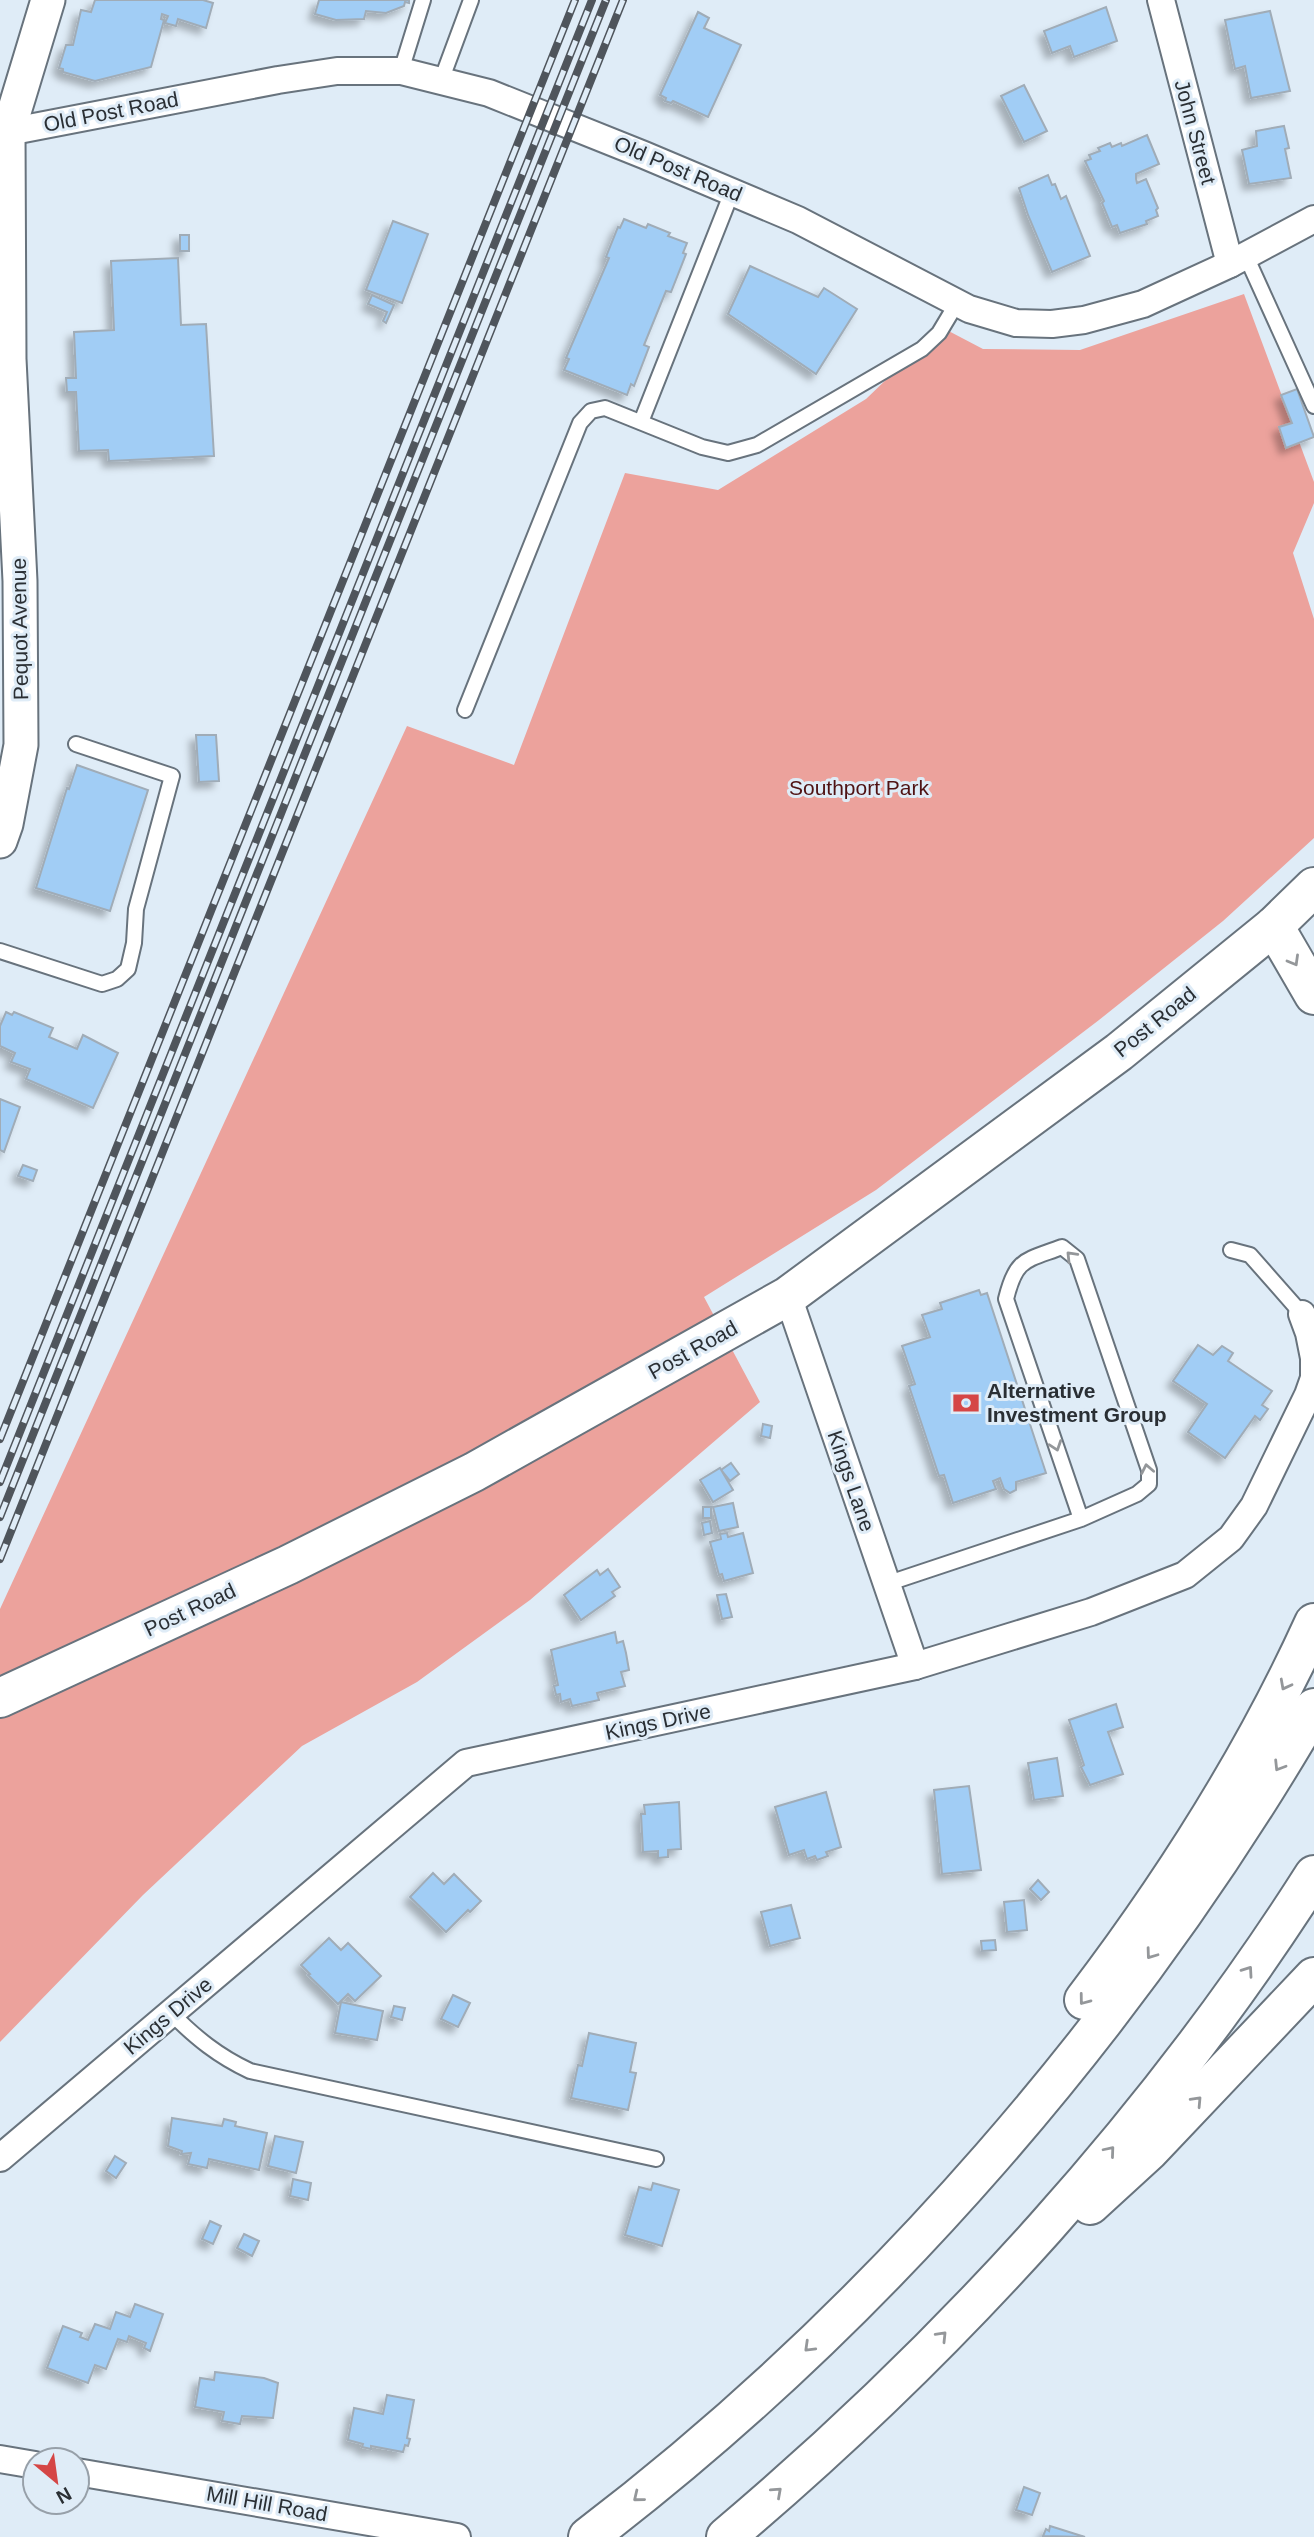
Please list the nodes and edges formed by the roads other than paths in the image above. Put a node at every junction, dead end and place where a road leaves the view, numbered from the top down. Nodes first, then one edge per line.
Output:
1 (48, 0) edge
2 (423, 0) edge
3 (471, 0) edge
4 (1160, 0) edge
5 (401, 71) junction
6 (441, 81) junction
7 (4, 127) edge
8 (732, 192) junction
9 (1314, 219) edge
10 (1238, 260) junction
11 (957, 303) junction
12 (5, 357) edge
13 (1314, 405) edge
14 (641, 422) junction
15 (465, 710) dead end
16 (76, 744) dead end
17 (0, 841) edge
18 (1314, 887) edge
19 (1274, 926) junction
20 (0, 951) edge
21 (1314, 995) edge
22 (1231, 1250) dead end
23 (788, 1296) junction
24 (1301, 1314) joint
25 (1314, 1358) edge
26 (1081, 1519) junction
27 (887, 1584) junction
28 (1314, 1623) edge
29 (915, 1666) junction
30 (0, 1698) edge
31 (1314, 1708) edge
32 (1314, 1875) edge
33 (1314, 1977) edge
34 (171, 2013) junction
35 (0, 2158) edge
36 (656, 2159) dead end
37 (983, 2294) junction
38 (850, 2307) junction
39 (0, 2459) edge
40 (21, 2463) edge
41 (91, 2474) edge
42 (452, 2536) edge
43 (588, 2537) edge
44 (726, 2537) edge

1 - 7 street, Pequot Avenue
2 - 5 lane
3 - 6 lane
4 - 10 street, John Street
5 - 6 street, Old Post Road
5 - 7 street, Old Post Road
6 - 8 street, Old Post Road
7 - 12 street, Pequot Avenue
8 - 11 street, Old Post Road
8 - 14 lane
9 - 10 street, Old Post Road
10 - 11 street, Old Post Road
10 - 13 lane
11 - 14 lane
12 - 17 street, Pequot Avenue
14 - 15 lane
16 - 20 lane
18 - 19 main road, Post Road
19 -> 21 main road
19 - 23 main road, Post Road
22 - 24 lane
23 - 27 street, Kings Lane
23 - 30 main road, Post Road
24 - 25 street, Kings Drive
25 - 29 street, Kings Drive
26 -> 26 lane
26 - 27 lane
27 - 29 street, Kings Lane
28 -> 38 main road
29 - 34 street, Kings Drive
31 -> 38 main road
37 -> 32 main road
37 -> 33 main road
34 - 35 street, Kings Drive
34 - 36 lane
44 -> 37 main road
38 -> 43 main road
39 - 40 street
41 - 42 street, Mill Hill Road

